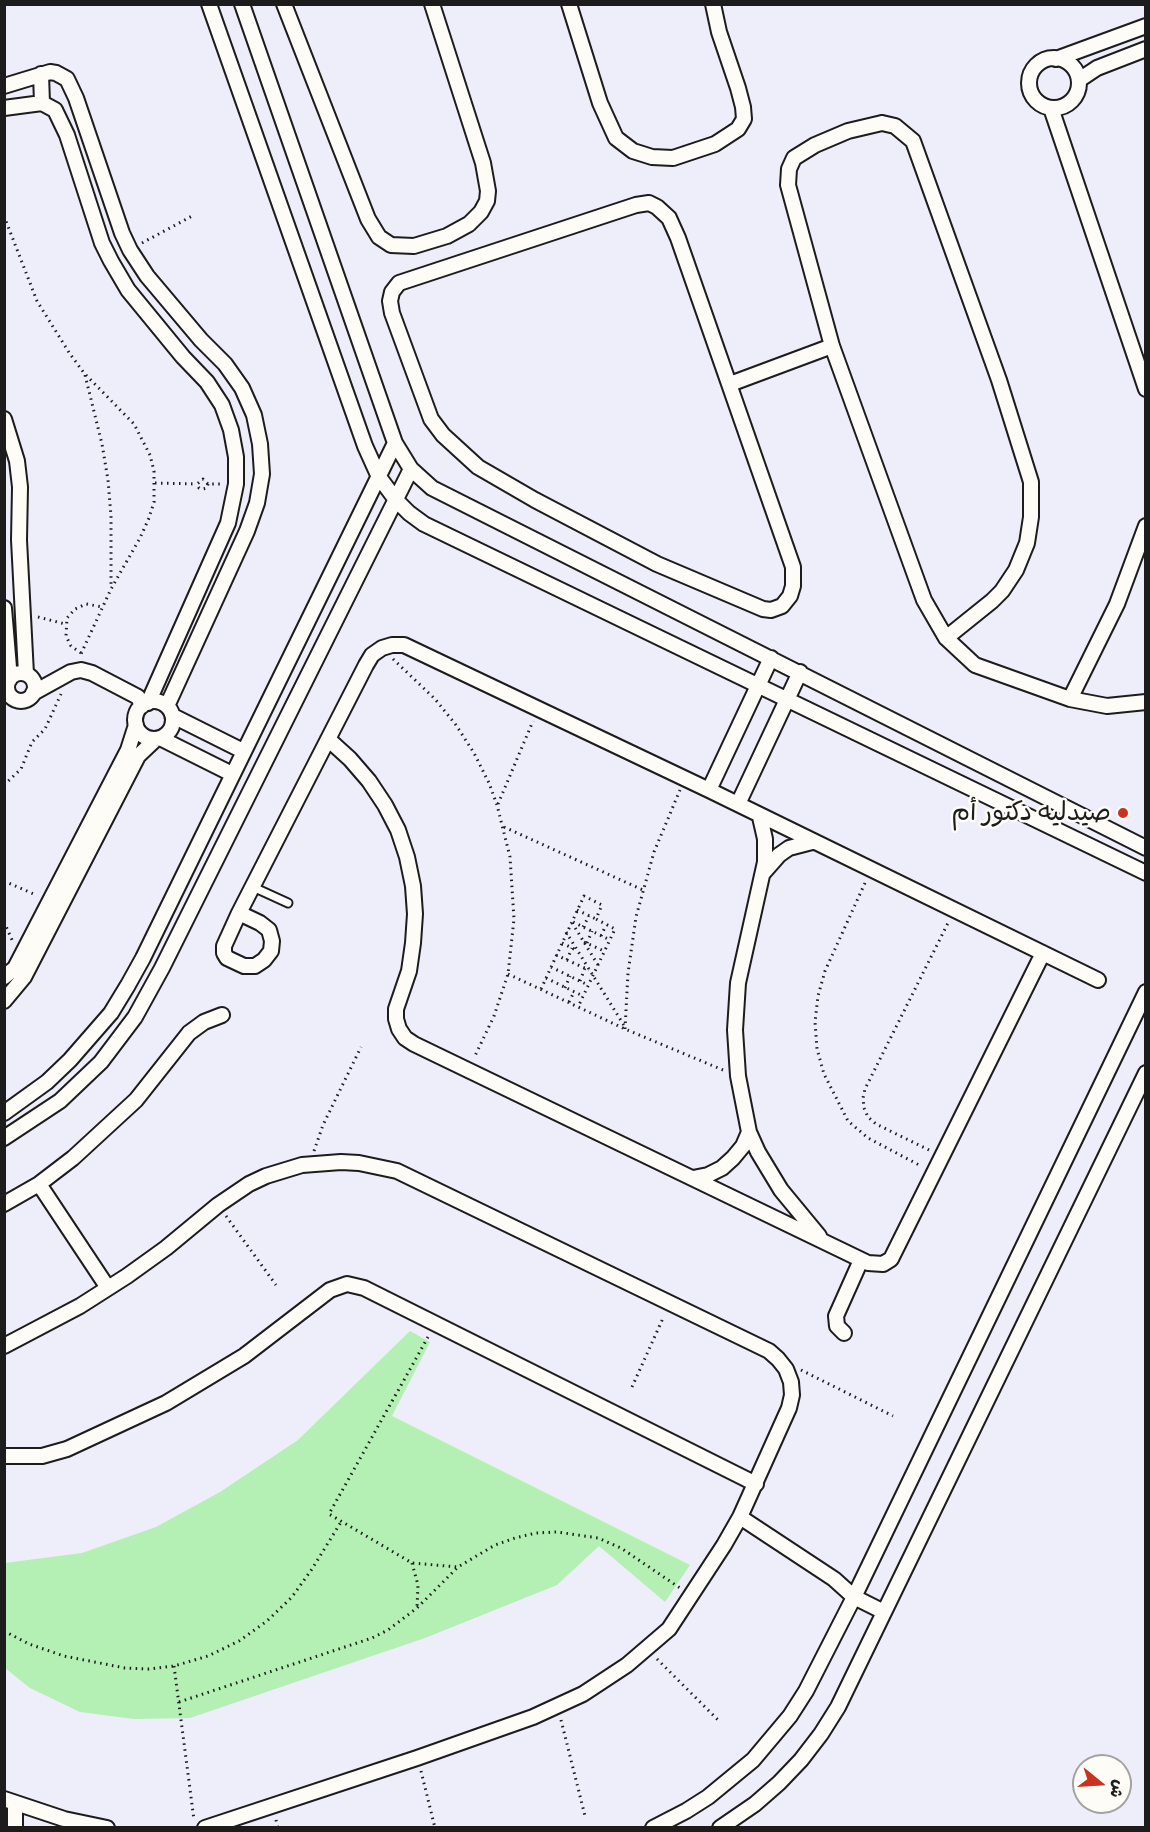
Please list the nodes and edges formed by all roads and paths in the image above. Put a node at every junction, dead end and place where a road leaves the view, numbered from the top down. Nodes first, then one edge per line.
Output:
1 (209, 4) edge
2 (242, 4) edge
3 (284, 4) edge
4 (432, 4) edge
5 (569, 4) edge
6 (712, 4) edge
7 (1146, 26) edge
8 (1146, 49) edge
9 (1056, 58) junction
10 (42, 74) junction
11 (1078, 80) junction
12 (4, 86) edge
13 (76, 98) junction
14 (42, 103) junction
15 (4, 108) edge
16 (1051, 108) junction
17 (59, 116) junction
18 (86, 125) junction
19 (67, 135) junction
20 (110, 197) junction
21 (90, 206) junction
22 (194, 215) dead end
23 (4, 216) edge
24 (130, 250) junction
25 (147, 276) junction
26 (128, 290) junction
27 (201, 340) junction
28 (832, 346) junction
29 (183, 357) junction
30 (84, 373) junction
31 (730, 384) junction
32 (1146, 389) edge
33 (6, 429) edge
34 (395, 443) junction
35 (411, 469) junction
36 (379, 477) junction
37 (155, 483) junction
38 (197, 484) dead end
39 (396, 500) junction
40 (228, 523) junction
41 (1146, 526) edge
42 (247, 531) junction
43 (12, 540) edge
44 (111, 590) junction
45 (192, 603) junction
46 (103, 607) junction
47 (4, 608) edge
48 (211, 610) junction
49 (22, 613) junction
50 (65, 624) junction
51 (6, 627) edge
52 (23, 628) junction
53 (946, 638) junction
54 (382, 648) junction
55 (81, 653) junction
56 (771, 658) junction
57 (165, 662) junction
58 (183, 670) junction
59 (71, 672) junction
60 (800, 672) junction
61 (26, 674) junction
62 (10, 679) junction
63 (758, 686) junction
64 (33, 693) junction
65 (1070, 699) junction
66 (788, 700) junction
67 (1146, 702) edge
68 (145, 704) junction
69 (538, 710) junction
70 (170, 711) junction
71 (136, 725) junction
72 (158, 739) junction
73 (328, 739) junction
74 (243, 751) junction
75 (129, 760) junction
76 (232, 774) junction
77 (685, 779) junction
78 (4, 785) edge
79 (709, 790) junction
80 (738, 804) junction
81 (497, 805) junction
82 (760, 817) junction
83 (504, 827) junction
84 (812, 842) junction
85 (1146, 848) edge
86 (871, 870) junction
87 (1146, 873) edge
88 (763, 874) junction
89 (4, 881) edge
90 (253, 887) junction
91 (62, 889) junction
92 (643, 890) junction
93 (49, 900) junction
94 (288, 903) dead end
95 (577, 910) junction
96 (955, 911) junction
97 (239, 913) dead end
98 (588, 916) junction
99 (596, 919) junction
100 (572, 921) junction
101 (606, 925) junction
102 (583, 927) junction
103 (592, 931) junction
104 (566, 932) junction
105 (601, 936) junction
106 (610, 940) junction
107 (585, 942) junction
108 (562, 943) junction
109 (595, 947) junction
110 (572, 948) junction
111 (578, 950) junction
112 (604, 951) junction
113 (1044, 953) junction
114 (591, 954) junction
115 (556, 955) junction
116 (143, 958) junction
117 (567, 960) junction
118 (598, 965) junction
119 (551, 967) junction
120 (162, 968) junction
121 (585, 969) junction
122 (592, 973) junction
123 (14, 974) edge
124 (508, 974) junction
125 (570, 976) junction
126 (546, 978) junction
127 (1098, 980) dead end
128 (580, 981) junction
129 (588, 985) junction
130 (565, 988) junction
131 (541, 989) junction
132 (574, 992) junction
133 (1146, 992) edge
134 (583, 996) junction
135 (4, 1001) edge
136 (569, 1002) junction
137 (578, 1006) junction
138 (222, 1015) dead end
139 (626, 1029) junction
140 (361, 1047) dead end
141 (468, 1070) junction
142 (1146, 1073) edge
143 (738, 1076) junction
144 (4, 1113) edge
145 (749, 1132) junction
146 (4, 1138) edge
147 (942, 1157) junction
148 (311, 1164) junction
149 (934, 1173) junction
150 (693, 1178) junction
151 (39, 1184) junction
152 (4, 1204) edge
153 (218, 1204) junction
154 (824, 1242) junction
155 (861, 1260) junction
156 (276, 1285) dead end
157 (108, 1288) junction
158 (669, 1303) junction
159 (435, 1324) junction
160 (844, 1334) dead end
161 (4, 1346) edge
162 (778, 1359) junction
163 (632, 1387) dead end
164 (893, 1416) dead end
165 (4, 1456) edge
166 (756, 1484) junction
167 (740, 1517) junction
168 (341, 1521) junction
169 (412, 1563) junction
170 (458, 1567) junction
171 (691, 1596) junction
172 (854, 1597) junction
173 (417, 1608) junction
174 (884, 1612) junction
175 (4, 1631) edge
176 (648, 1649) junction
177 (174, 1666) junction
178 (179, 1702) junction
179 (558, 1707) junction
180 (720, 1722) dead end
181 (417, 1758) junction
182 (10, 1801) edge
183 (585, 1816) dead end
184 (15, 1827) edge
185 (107, 1827) edge
186 (195, 1827) edge
187 (205, 1827) edge
188 (435, 1827) edge
189 (653, 1827) edge
190 (720, 1827) edge

1 - 36 street
2 - 34 street
3 - 4 street
5 - 6 street
7 - 9 street
8 - 11 street
9 - 11 street
9 - 16 street
10 - 12 street
10 - 13 street
10 - 14 street
11 - 16 street
13 - 17 street
13 - 18 street
14 - 15 street
14 - 17 street
16 - 32 street
17 - 19 street
18 - 19 street
18 - 20 street
19 - 21 street
20 - 21 street
20 - 24 street
21 - 26 street
22 - 24 path
23 - 30 path
24 - 25 street
25 - 26 street
25 - 27 street
26 - 29 street
27 - 29 street
27 - 42 street
28 - 31 street
28 - 53 street
28 - 53 street
29 - 40 street
30 - 37 path
30 - 44 path
31 - 31 street
33 - 43 street
34 - 35 street
34 - 36 street
35 - 39 street
35 - 56 street
36 - 39 street
36 - 74 street
37 - 38 path
37 - 44 path
39 - 63 street
39 - 120 street
40 - 42 street
40 - 45 street
41 - 65 street
42 - 48 street
43 - 49 street
44 - 46 path
45 - 48 street
45 - 57 street
46 - 50 path
46 - 55 path
47 - 51 street
48 - 58 street
49 - 50 path
49 - 52 street
50 - 55 path
51 - 52 street
51 - 62 street
52 - 61 street
53 - 65 street
54 - 69 street
54 - 73 street
54 - 81 path
55 - 59 path
56 - 60 street
56 - 63 street
57 - 58 street
57 - 68 street
58 - 70 street
59 - 64 street
59 - 68 street
59 - 78 path
60 - 66 street
60 - 85 street
61 - 62 street
61 - 64 street
62 - 64 street
63 - 66 street
63 - 79 street
65 - 67 street
66 - 80 street
66 - 87 street
68 - 70 street
68 - 71 street
69 - 77 street
69 - 81 path
70 - 72 street
70 - 74 street
71 - 72 street
71 - 75 street
72 - 75 street
72 - 76 street
73 - 90 street
73 - 141 street
74 - 76 street
75 - 91 street
76 - 116 street
77 - 79 street
77 - 92 path
79 - 80 street
80 - 82 street
81 - 83 path
82 - 84 street
82 - 88 street
83 - 92 path
83 - 124 path
84 - 86 street
84 - 88 street
86 - 96 street
86 - 149 path
88 - 143 street
89 - 93 path
90 - 94 lane
90 - 97 street
91 - 93 street
91 - 123 street
92 - 139 path
93 - 123 street
95 - 98 path
95 - 99 path
95 - 100 path
96 - 113 street
96 - 147 path
98 - 99 path
98 - 102 path
99 - 101 path
100 - 102 path
100 - 104 path
100 - 107 path
101 - 105 path
101 - 106 path
102 - 103 path
103 - 105 path
103 - 107 path
104 - 108 path
104 - 111 path
105 - 106 path
106 - 112 path
107 - 109 path
107 - 114 path
108 - 110 path
108 - 115 path
109 - 112 path
109 - 114 path
110 - 111 path
110 - 117 path
111 - 122 path
112 - 118 path
113 - 127 street
113 - 147 street
114 - 118 path
115 - 117 path
115 - 119 path
116 - 120 street
116 - 144 street
117 - 121 path
118 - 122 path
119 - 125 path
119 - 126 path
120 - 146 street
121 - 122 path
121 - 128 path
122 - 129 path
122 - 139 path
123 - 135 street
124 - 131 path
124 - 141 path
125 - 128 path
125 - 130 path
126 - 130 path
126 - 131 path
128 - 129 path
129 - 134 path
130 - 132 path
131 - 136 path
132 - 134 path
132 - 136 path
133 - 172 street
134 - 137 path
136 - 137 path
137 - 139 path
138 - 151 street
139 - 143 path
140 - 148 path
141 - 150 street
142 - 174 street
143 - 145 street
145 - 150 street
145 - 154 street
147 - 149 street
148 - 153 street
148 - 158 street
149 - 155 street
150 - 154 street
151 - 152 street
151 - 157 street
153 - 156 path
153 - 157 street
154 - 155 street
155 - 160 street
157 - 161 street
158 - 162 street
158 - 163 path
159 - 165 street
159 - 166 street
159 - 168 path
162 - 164 path
162 - 166 street
166 - 167 street
167 - 171 street
167 - 172 street
168 - 169 path
168 - 177 path
169 - 170 path
169 - 173 path
170 - 171 path
170 - 173 path
171 - 176 street
172 - 174 street
172 - 189 street
173 - 178 path
174 - 190 street
175 - 177 path
176 - 179 street
176 - 180 path
177 - 178 path
178 - 186 path
179 - 181 street
179 - 183 path
181 - 187 street
181 - 188 path
182 - 184 street
182 - 185 street

